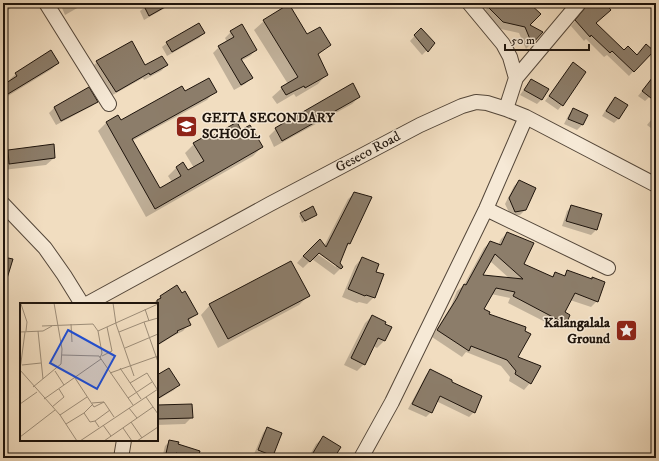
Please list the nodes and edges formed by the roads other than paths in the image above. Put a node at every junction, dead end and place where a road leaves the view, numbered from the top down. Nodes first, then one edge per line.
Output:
1 (46, 3) edge
2 (469, 3) edge
3 (579, 3) edge
4 (516, 78) junction
5 (108, 104) dead end
6 (506, 108) junction
7 (526, 117) junction
8 (656, 185) edge
9 (3, 204) edge
10 (486, 208) junction
11 (608, 268) dead end
12 (81, 303) edge
13 (89, 303) edge
14 (124, 441) edge
15 (121, 458) edge
16 (361, 458) edge

1 - 5 street
2 - 4 street
3 - 4 street
4 - 6 street
6 - 7 street, Geseco Road
6 - 13 street, Geseco Road
7 - 8 street, Geseco Road
7 - 10 street
9 - 12 street
10 - 11 street
10 - 16 street
14 - 15 street

